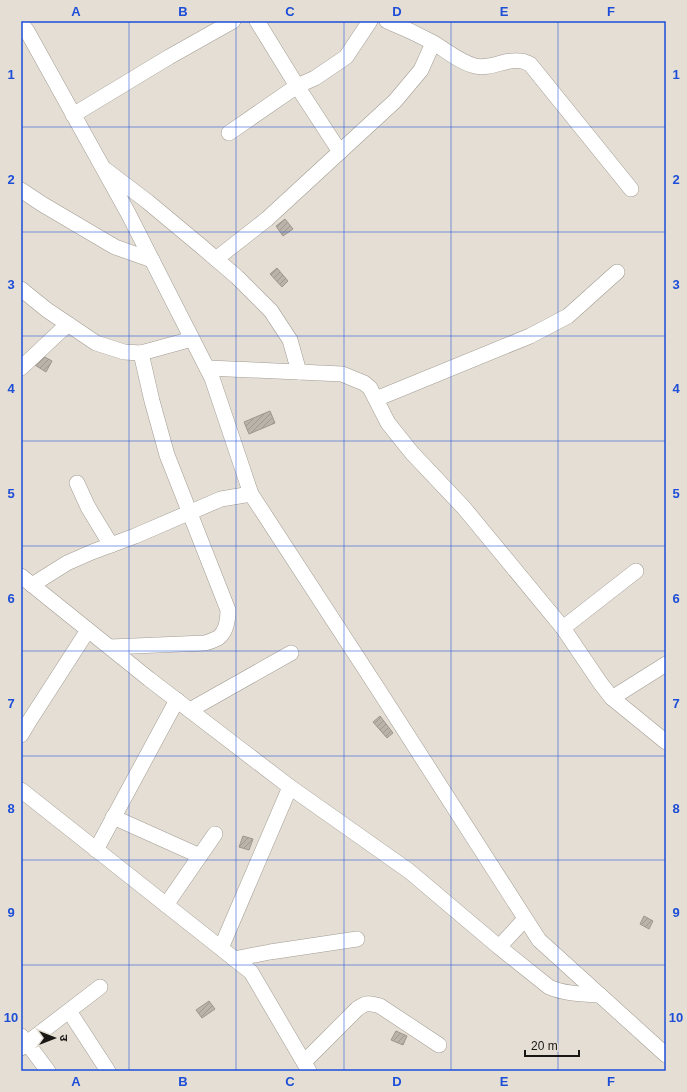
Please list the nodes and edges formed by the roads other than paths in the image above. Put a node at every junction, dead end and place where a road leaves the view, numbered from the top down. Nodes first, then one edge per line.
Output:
1 (233, 21) edge
2 (257, 21) edge
3 (370, 21) edge
4 (387, 21) edge
5 (21, 23) edge
6 (433, 43) junction
7 (297, 86) junction
8 (73, 115) junction
9 (229, 133) dead end
10 (340, 152) junction
11 (102, 167) junction
12 (630, 189) dead end
13 (21, 190) edge
14 (216, 259) junction
15 (152, 260) junction
16 (617, 272) dead end
17 (21, 289) edge
18 (68, 324) junction
19 (192, 339) junction
20 (141, 353) junction
21 (21, 368) edge
22 (207, 368) junction
23 (299, 372) junction
24 (376, 399) junction
25 (77, 483) dead end
26 (251, 494) junction
27 (190, 513) junction
28 (111, 545) junction
29 (636, 571) dead end
30 (26, 581) edge
31 (563, 628) junction
32 (88, 630) junction
33 (110, 648) junction
34 (291, 653) dead end
35 (666, 664) edge
36 (612, 698) junction
37 (177, 700) junction
38 (190, 710) junction
39 (21, 735) edge
40 (666, 742) edge
41 (290, 787) junction
42 (21, 790) edge
43 (113, 817) junction
44 (215, 834) dead end
45 (96, 850) junction
46 (200, 856) junction
47 (166, 905) junction
48 (525, 919) junction
49 (357, 939) dead end
50 (499, 947) junction
51 (221, 948) junction
52 (234, 959) junction
53 (100, 987) dead end
54 (600, 995) junction
55 (69, 1011) junction
56 (23, 1042) edge
57 (439, 1045) dead end
58 (666, 1055) edge
59 (307, 1067) edge
60 (48, 1071) edge
61 (108, 1071) edge

1 - 8 street
2 - 7 street
3 - 7 street
4 - 6 street
5 - 8 street
6 - 10 street
6 - 12 street
7 - 9 street
7 - 10 street
8 - 11 street
10 - 14 street
11 - 14 street
11 - 15 street
13 - 15 street
14 - 23 street
15 - 19 street
16 - 24 street
17 - 18 street
18 - 20 street
18 - 21 street
19 - 20 street
19 - 22 street
20 - 27 street
22 - 23 street
22 - 26 street
23 - 24 street
24 - 31 street
25 - 28 street
26 - 27 street
26 - 48 street
27 - 28 street
27 - 33 street
28 - 30 street
29 - 31 street
30 - 32 street
31 - 36 street
32 - 33 street
32 - 39 street
33 - 37 street
34 - 38 street
35 - 36 street
36 - 40 street
37 - 38 street
37 - 43 street
38 - 41 street
41 - 50 street
41 - 51 street
42 - 45 street
43 - 45 street
43 - 46 street
44 - 46 street
45 - 47 street
46 - 47 street
47 - 51 street
48 - 50 street
48 - 54 street
49 - 52 street
50 - 54 street
51 - 52 street
52 - 59 street
53 - 55 street
54 - 58 street
55 - 56 street
55 - 61 street
56 - 60 street
57 - 59 street

